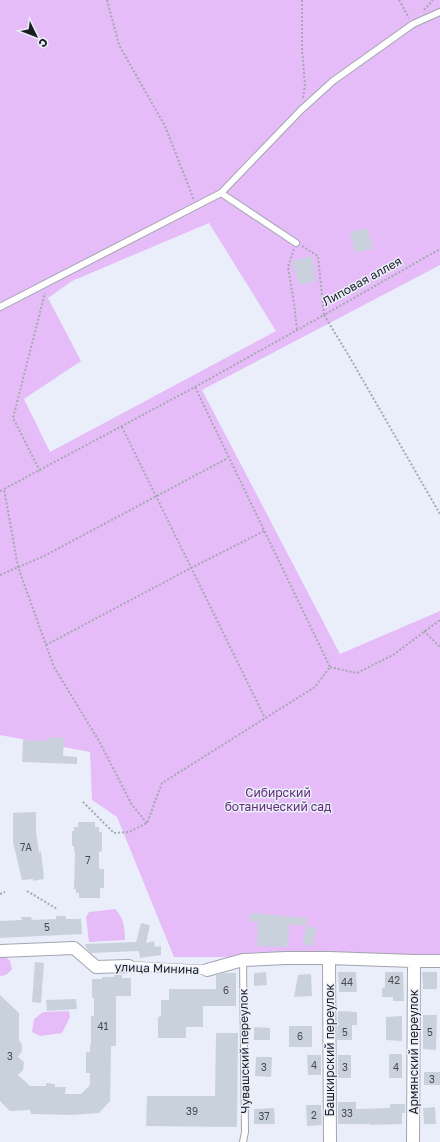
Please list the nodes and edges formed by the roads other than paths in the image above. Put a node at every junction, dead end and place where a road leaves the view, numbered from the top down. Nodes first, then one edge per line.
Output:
1 (440, 12) edge
2 (221, 193) junction
3 (296, 242) road end
4 (0, 306) edge
5 (0, 951) edge
6 (329, 958) junction
7 (243, 960) junction
8 (414, 961) junction
9 (440, 961) edge
10 (129, 966) joint
11 (208, 970) joint
12 (243, 1142) edge
13 (330, 1142) edge
14 (413, 1142) edge

1 - 2 lane
2 - 3 lane
2 - 4 lane
5 - 10 street, улица Минина
6 - 7 street, улица Минина
6 - 8 street, улица Минина
6 - 13 street, Башкирский переулок
7 - 11 street, улица Минина
7 - 12 lane, Чувашский переулок
8 - 9 street, улица Минина
8 - 14 street, Армянский переулок
10 - 11 street, улица Минина

